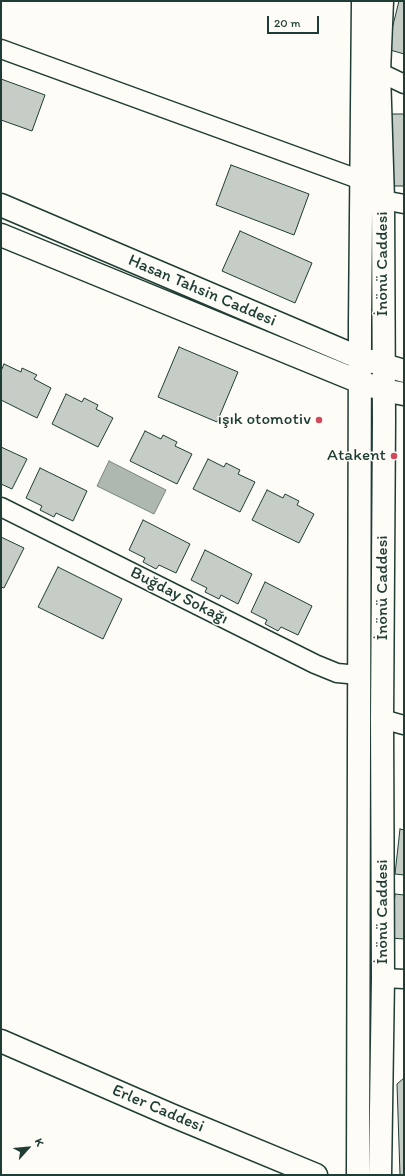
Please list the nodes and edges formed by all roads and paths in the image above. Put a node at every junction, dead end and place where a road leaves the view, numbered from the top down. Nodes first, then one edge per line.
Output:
1 (363, 1) edge
2 (382, 1) edge
3 (1, 49) edge
4 (379, 72) junction
5 (404, 84) edge
6 (360, 180) junction
7 (383, 200) junction
8 (404, 204) edge
9 (1, 205) edge
10 (1, 235) edge
11 (360, 358) junction
12 (394, 368) edge
13 (360, 382) junction
14 (394, 392) edge
15 (1, 507) edge
16 (359, 676) junction
17 (382, 719) junction
18 (404, 725) edge
19 (359, 976) junction
20 (383, 978) junction
21 (404, 979) edge
22 (1, 1041) edge
23 (316, 1175) edge
24 (358, 1175) edge
25 (380, 1175) edge

1 - 6 main road, İnönü Caddesi
2 - 4 main road, İnönü Caddesi
3 - 6 street
4 - 5 street
4 - 7 main road, İnönü Caddesi
6 - 11 main road, İnönü Caddesi
7 - 8 street
7 - 12 main road, İnönü Caddesi
9 - 11 main road, Hasan Tahsin Caddesi
10 - 13 main road, Hasan Tahsin Caddesi
11 - 12 main road, Hasan Tahsin Caddesi
11 - 13 main road, İnönü Caddesi
12 - 14 main road, İnönü Caddesi
13 - 14 main road, Hasan Tahsin Caddesi
13 - 16 main road, İnönü Caddesi
14 - 17 main road, İnönü Caddesi
15 - 16 street, Buğday Sokağı
16 - 19 main road, İnönü Caddesi
17 - 18 street
17 - 20 main road, İnönü Caddesi
19 - 20 main road
19 - 24 main road, İnönü Caddesi
20 - 21 street
20 - 25 main road, İnönü Caddesi
22 - 23 main road, Erler Caddesi

